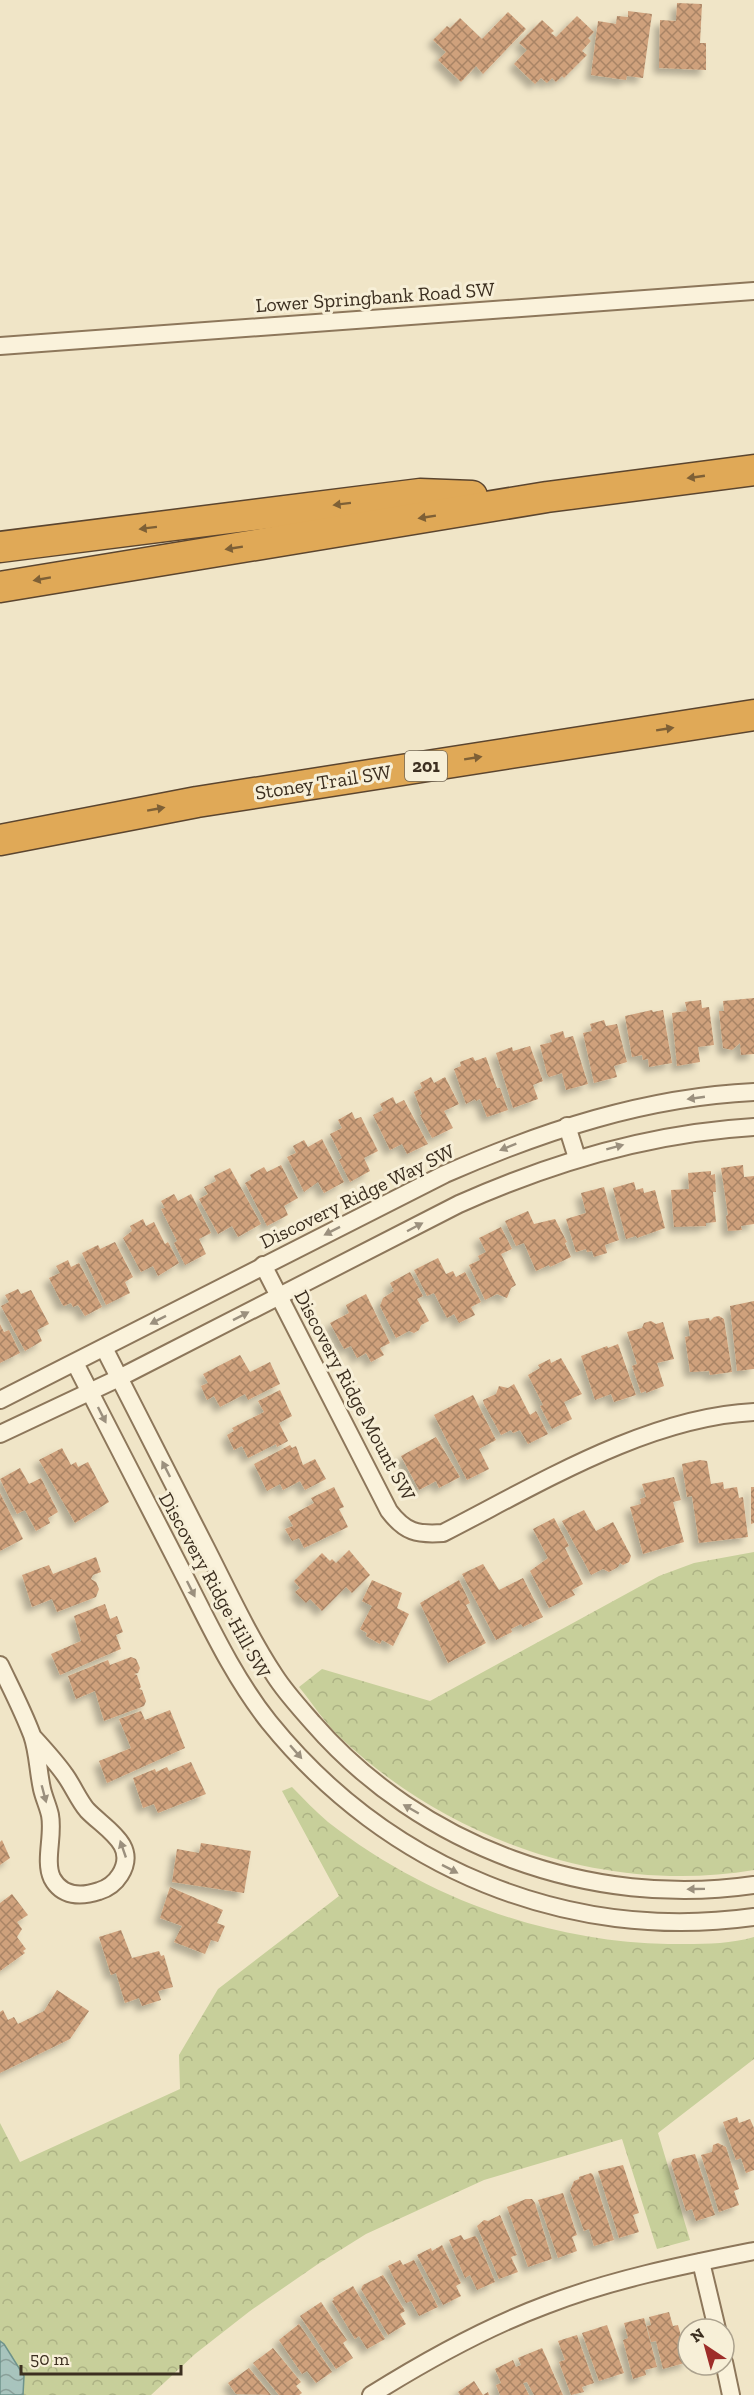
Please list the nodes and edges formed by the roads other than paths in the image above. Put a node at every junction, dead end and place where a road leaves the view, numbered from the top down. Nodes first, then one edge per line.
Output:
1 (754, 291) edge
2 (0, 346) edge
3 (754, 470) edge
4 (547, 497) junction
5 (0, 547) edge
6 (0, 586) edge
7 (754, 715) edge
8 (98, 819) junction
9 (0, 840) edge
10 (0, 860) edge
11 (754, 1092) edge
12 (567, 1126) junction
13 (754, 1127) edge
14 (577, 1158) junction
15 (264, 1266) junction
16 (279, 1296) junction
17 (104, 1348) junction
18 (75, 1363) junction
19 (119, 1378) junction
20 (90, 1392) junction
21 (0, 1400) edge
22 (754, 1412) edge
23 (0, 1434) edge
24 (0, 1665) edge
25 (33, 1737) junction
26 (754, 1885) edge
27 (754, 1917) edge
28 (754, 2250) edge
29 (701, 2262) junction
30 (714, 2317) edge
31 (727, 2377) edge
32 (371, 2395) edge
33 (731, 2395) edge

1 - 2 street, Lower Springbank Road SW
3 -> 4 highway
4 -> 5 highway
4 -> 6 highway
8 -> 7 highway, Stoney Trail SW / 201
8 - 9 highway, Stoney Trail SW / 201
8 - 10 highway
11 -> 12 street, Discovery Ridge Way SW
12 - 14 street
12 -> 15 street, Discovery Ridge Way SW
14 -> 13 street
16 -> 14 street
15 - 16 street, Discovery Ridge Mount SW
15 -> 17 street, Discovery Ridge Way SW
19 -> 16 street
16 - 22 street, Discovery Ridge Mount SW
17 - 18 street, Discovery Ridge Way SW
17 - 19 street, Discovery Ridge Hill SW
18 - 20 street, Discovery Ridge Hill SW
18 - 21 street, Discovery Ridge Way SW
19 - 20 street
26 -> 19 street, Discovery Ridge Hill SW
20 - 23 street
20 -> 27 street, Discovery Ridge Hill SW
24 - 25 street
25 -> 25 street
28 - 29 street
29 - 30 street
29 - 32 street
31 - 33 street

